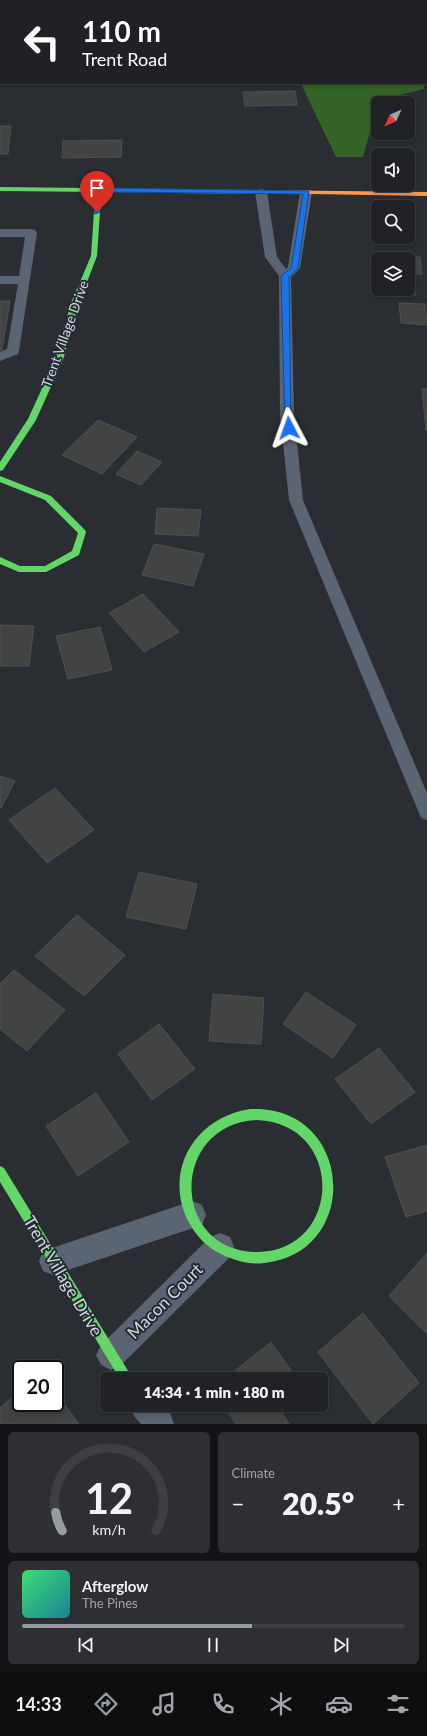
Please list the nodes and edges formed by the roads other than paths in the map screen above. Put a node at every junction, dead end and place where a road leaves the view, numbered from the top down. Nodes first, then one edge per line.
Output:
1 (0, 189) edge
2 (104, 190) junction
3 (261, 192) junction
4 (306, 192) junction
5 (427, 194) edge
6 (0, 233) edge
7 (285, 276) junction
8 (0, 280) edge
9 (25, 280) junction
10 (0, 357) edge
11 (0, 468) edge
12 (0, 479) edge
13 (0, 560) edge
14 (427, 813) edge
15 (0, 1172) edge
16 (192, 1215) junction
17 (220, 1248) junction
18 (53, 1261) junction
19 (111, 1355) junction
20 (122, 1372) edge
21 (150, 1412) edge
22 (159, 1424) edge

1 - 2 street
2 - 3 street
2 - 11 street, Trent Village Drive
3 - 4 street
3 - 7 lane
4 - 5 street
4 - 7 lane
6 - 9 lane
7 - 14 lane
8 - 9 lane
9 - 10 lane
12 - 13 street
15 - 18 street, Trent Village Drive
16 - 17 street
16 - 17 street
16 - 18 street
17 - 19 street, Macon Court
18 - 19 street, Trent Village Drive
19 - 20 street, Trent Village Drive
21 - 22 street

